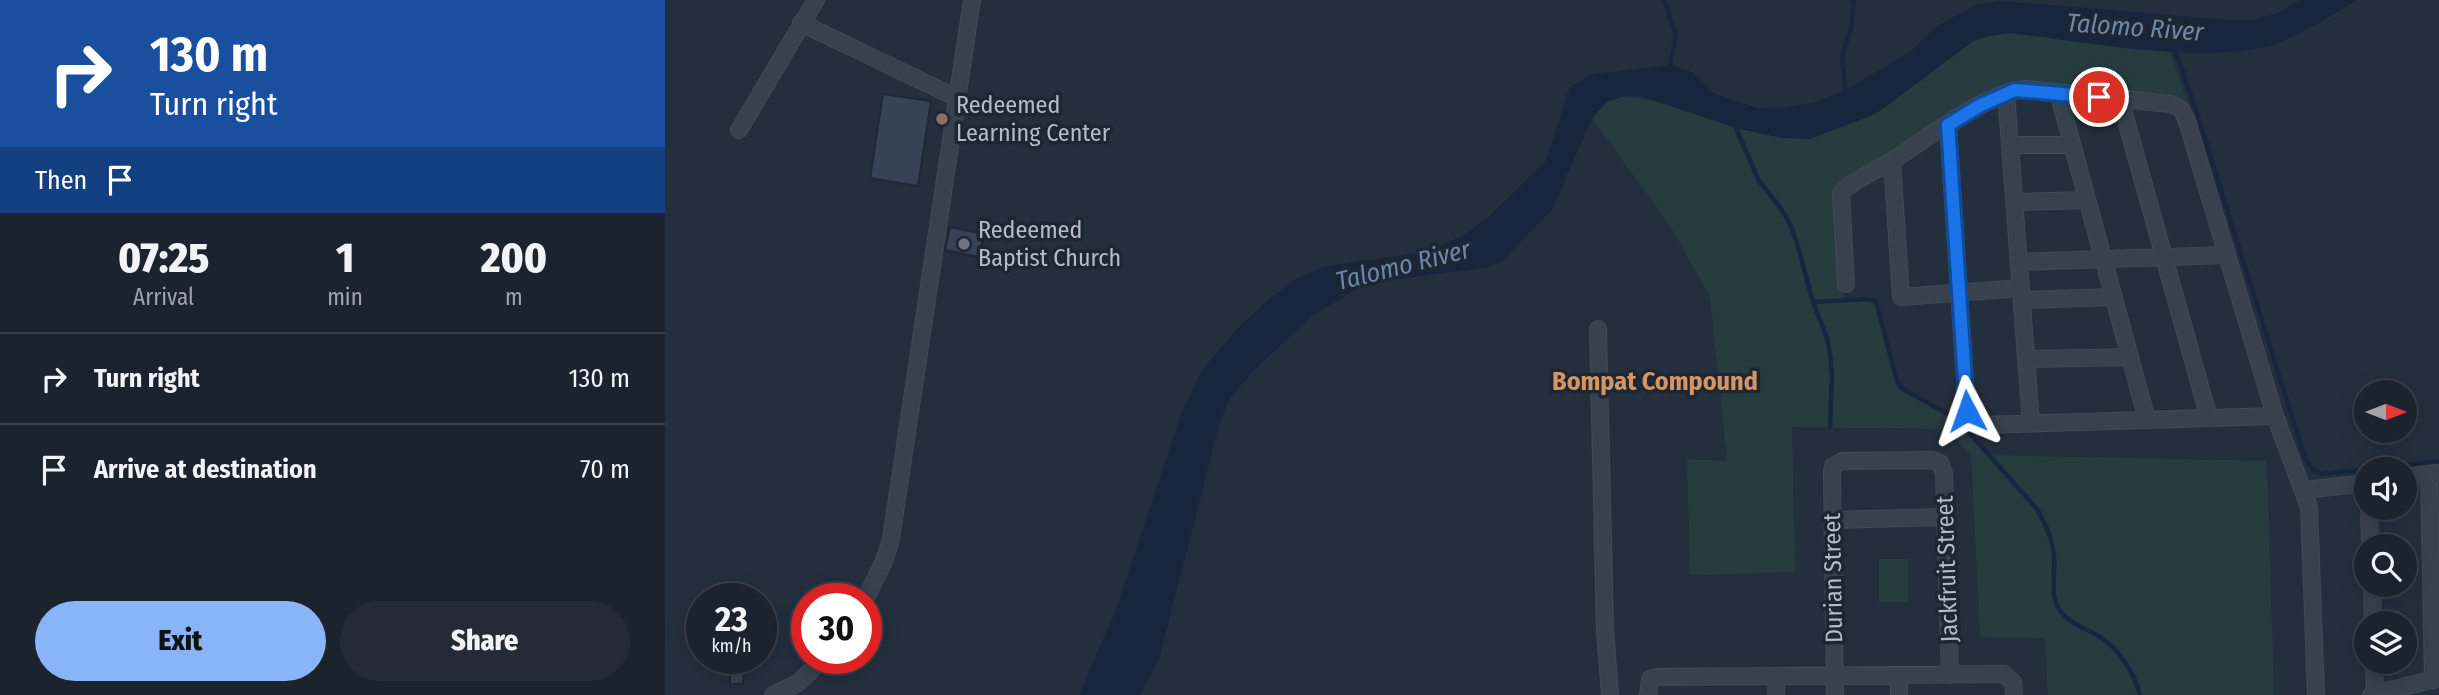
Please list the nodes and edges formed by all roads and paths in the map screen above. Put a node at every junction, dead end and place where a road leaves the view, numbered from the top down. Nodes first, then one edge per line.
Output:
1 (816, 0) edge
2 (972, 0) edge
3 (801, 23) junction
4 (2058, 92) junction
5 (2006, 93) junction
6 (957, 98) junction
7 (2120, 99) junction
8 (1948, 125) junction
9 (739, 130) dead end
10 (2010, 145) junction
11 (2072, 145) junction
12 (1892, 161) junction
13 (2087, 200) junction
14 (2015, 202) junction
15 (2227, 254) junction
16 (2164, 257) junction
17 (2103, 259) junction
18 (2019, 262) junction
19 (1846, 284) dead end
20 (1959, 293) junction
21 (2022, 294) junction
22 (2113, 297) junction
23 (1598, 329) dead end
24 (2130, 357) junction
25 (2027, 359) junction
26 (2276, 416) junction
27 (2209, 418) junction
28 (2147, 420) junction
29 (2031, 423) junction
30 (1940, 463) joint
31 (2434, 473) edge
32 (2354, 483) edge
33 (2305, 489) junction
34 (1945, 517) junction
35 (1832, 520) junction
36 (873, 583) edge
37 (806, 674) edge
38 (2374, 674) edge
39 (1835, 675) junction
40 (1899, 675) junction
41 (1950, 675) junction
42 (1777, 676) junction
43 (2436, 679) edge
44 (1649, 687) edge
45 (2013, 687) edge
46 (2373, 694) edge
47 (773, 695) edge
48 (1610, 695) edge
49 (1776, 695) edge
50 (1835, 695) edge
51 (1899, 695) edge
52 (2316, 695) edge

1 - 3 street
2 - 6 street
3 - 6 street
3 - 9 street
4 - 5 street
4 - 7 street
4 - 11 street
5 - 8 street
5 - 10 street
6 - 36 street
7 - 15 street
7 - 16 street
8 - 12 street
8 - 20 street
10 - 11 street
10 - 14 street
11 - 13 street
12 - 19 street
12 - 20 street
13 - 14 street
13 - 17 street
14 - 18 street
15 - 16 street
15 - 26 street
16 - 17 street
16 - 27 street
17 - 18 street
17 - 22 street
18 - 21 street
20 - 21 street
20 - 29 street
21 - 22 street
21 - 25 street
22 - 24 street
23 - 48 street
24 - 25 street
24 - 28 street
25 - 29 street
26 - 27 street
26 - 33 street
27 - 28 street
28 - 29 street
30 - 34 street, Jackfruit Street
30 - 35 street, Durian Street
31 - 43 street
32 - 33 street
33 - 52 street
34 - 35 street
34 - 41 street, Jackfruit Street
35 - 39 street, Durian Street
37 - 47 street
38 - 46 street
39 - 40 street
39 - 42 street
39 - 50 street, Durian Street
40 - 41 street
40 - 51 street
41 - 45 street
42 - 44 street
42 - 49 street
43 - 46 street

